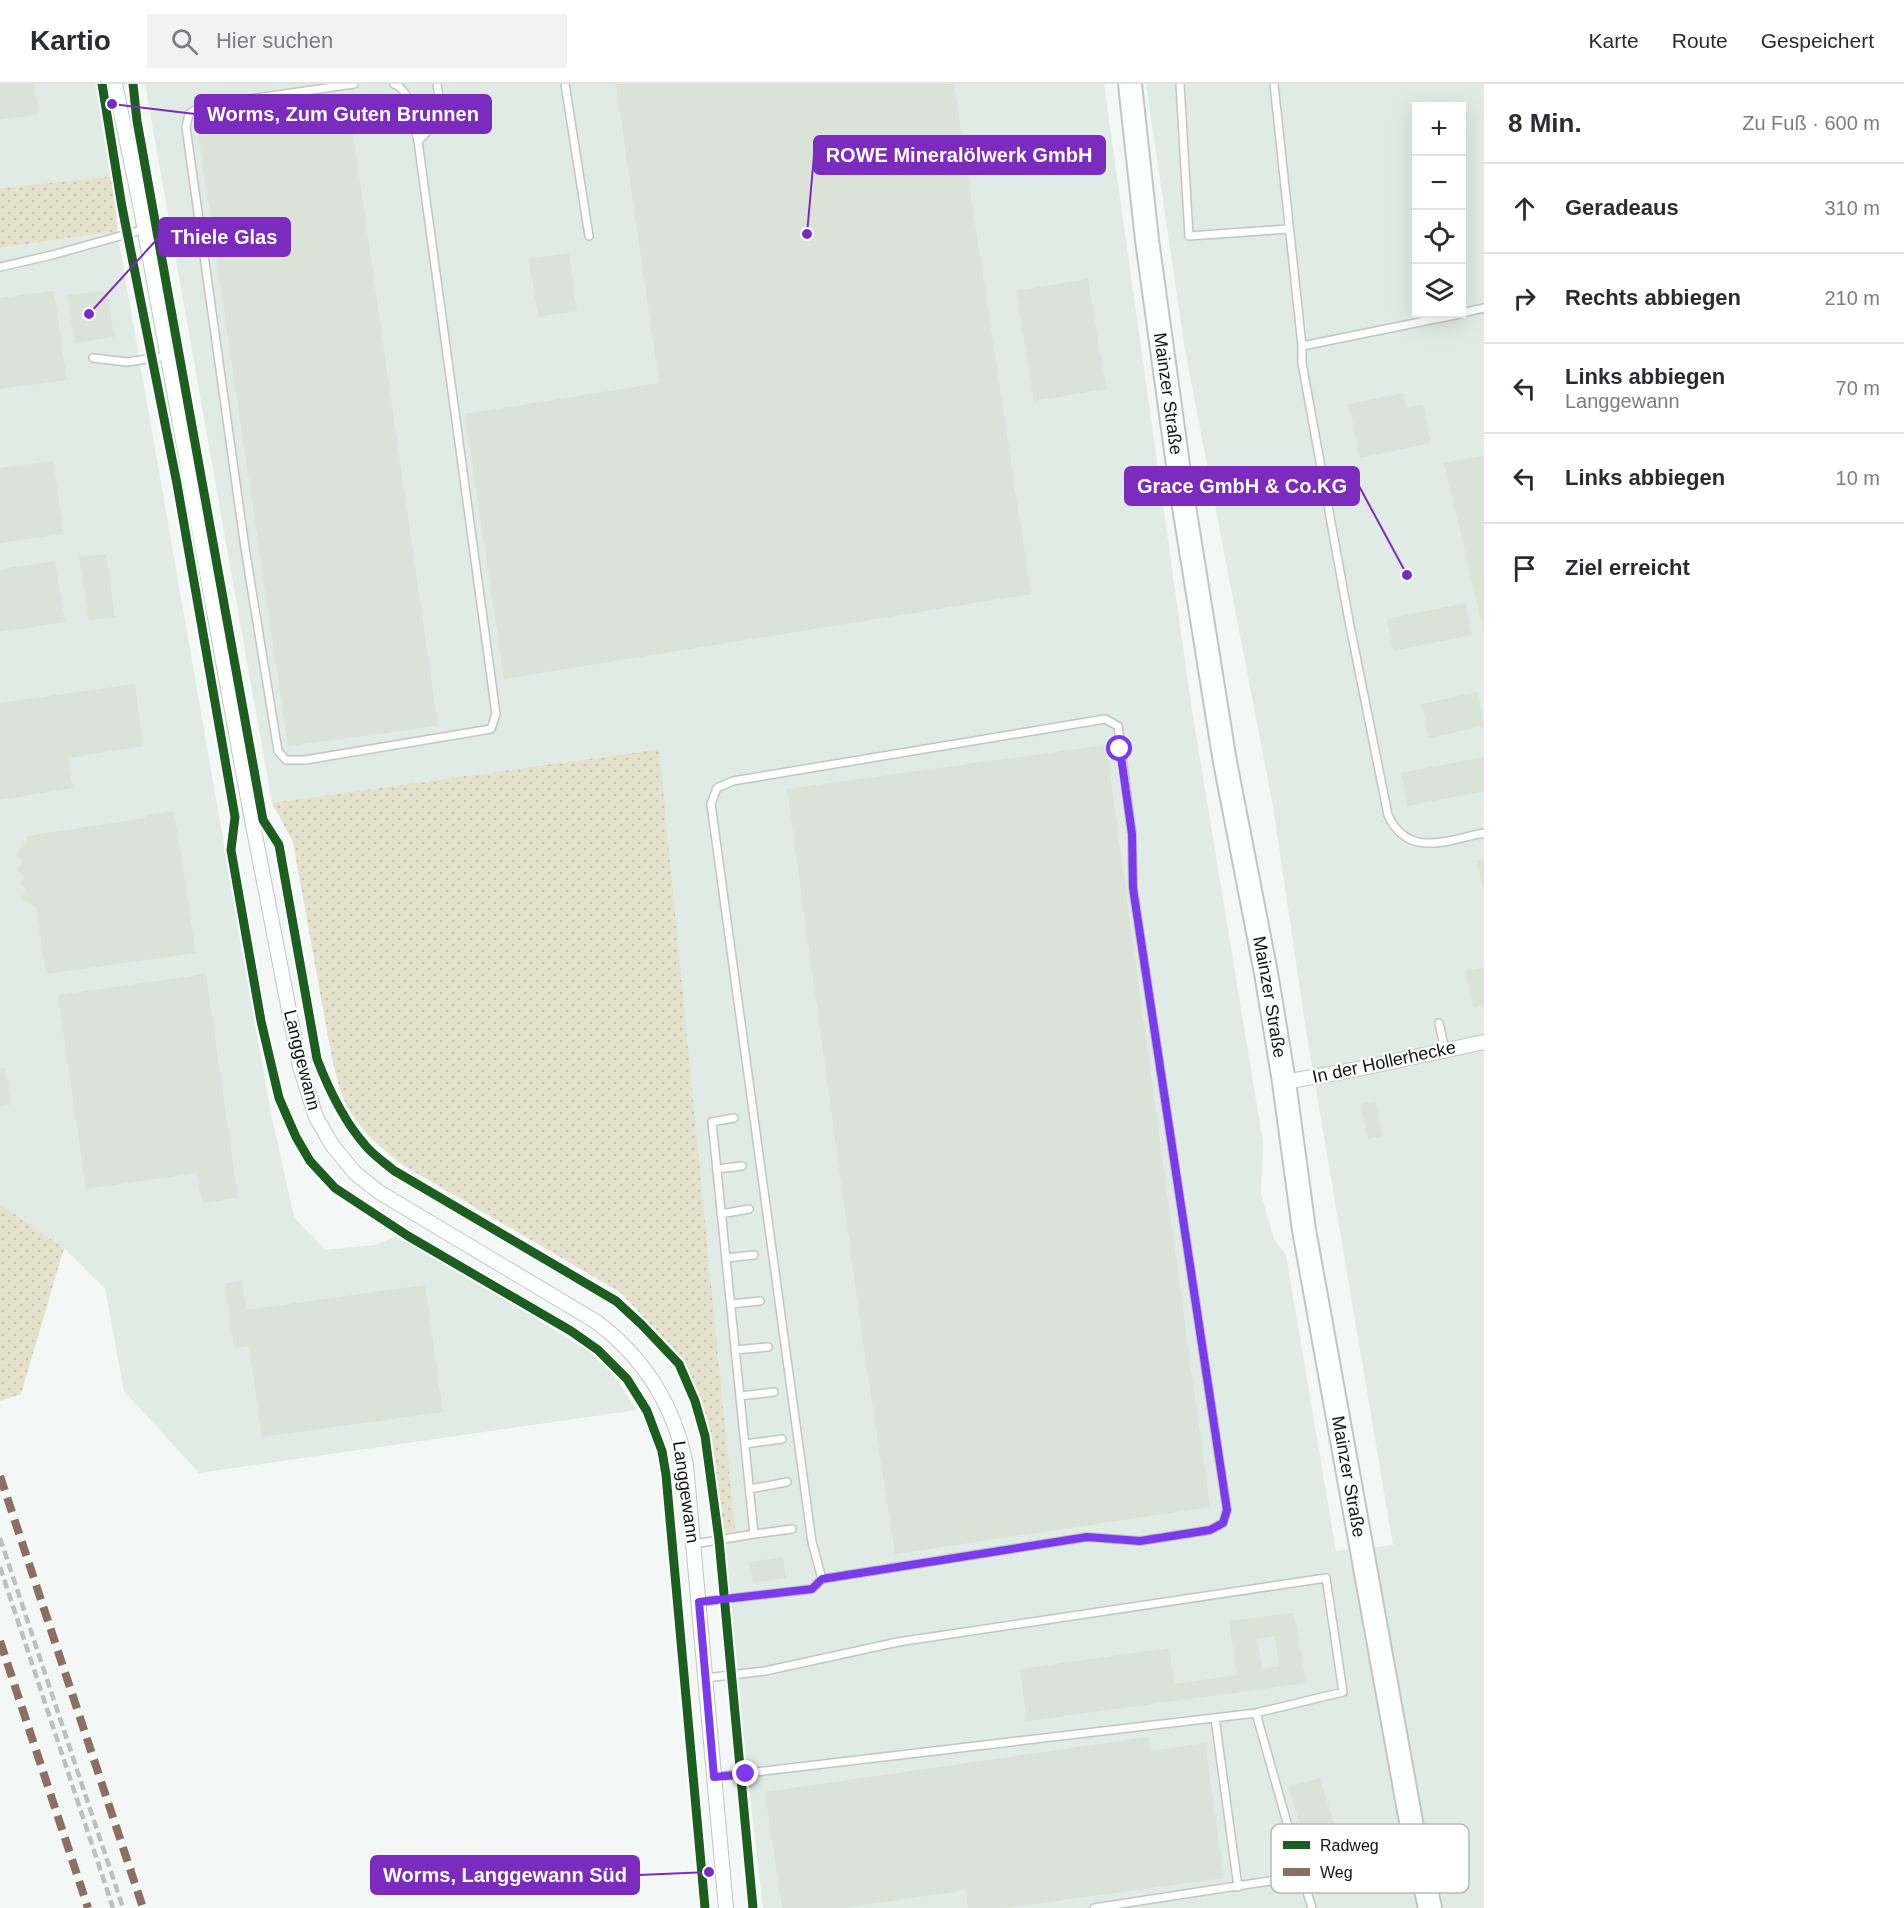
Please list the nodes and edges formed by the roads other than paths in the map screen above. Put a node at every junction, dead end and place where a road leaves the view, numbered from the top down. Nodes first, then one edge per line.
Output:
1 (115, 84) edge
2 (354, 84) edge
3 (394, 84) edge
4 (437, 84) edge
5 (565, 84) edge
6 (1130, 84) edge
7 (1180, 84) edge
8 (1274, 84) edge
9 (418, 141) junction
10 (145, 229) junction
11 (1288, 229) junction
12 (588, 236) dead end
13 (0, 267) edge
14 (1484, 308) edge
15 (1466, 312) edge
16 (1437, 318) edge
17 (1302, 346) junction
18 (168, 356) junction
19 (93, 358) dead end
20 (1484, 833) edge
21 (1439, 1023) dead end
22 (1484, 1042) edge
23 (1445, 1050) junction
24 (1284, 1082) junction
25 (734, 1118) dead end
26 (742, 1166) dead end
27 (717, 1169) junction
28 (749, 1209) dead end
29 (721, 1214) junction
30 (754, 1255) dead end
31 (726, 1258) junction
32 (760, 1301) dead end
33 (731, 1304) junction
34 (768, 1347) dead end
35 (735, 1350) junction
36 (774, 1392) dead end
37 (740, 1396) junction
38 (782, 1439) dead end
39 (745, 1444) junction
40 (787, 1482) dead end
41 (750, 1489) junction
42 (792, 1528) dead end
43 (754, 1534) junction
44 (694, 1544) junction
45 (822, 1579) junction
46 (699, 1602) junction
47 (705, 1678) junction
48 (1256, 1713) junction
49 (1215, 1718) junction
50 (714, 1777) junction
51 (1287, 1824) edge
52 (1411, 1824) edge
53 (1271, 1881) edge
54 (1238, 1887) junction
55 (1307, 1893) edge
56 (1427, 1893) edge
57 (726, 1908) edge
58 (1094, 1908) edge
59 (1312, 1908) edge
60 (1430, 1908) edge

1 - 10 street, Langgewann
2 - 9 lane
3 - 9 lane
4 - 9 lane
5 - 12 lane
6 - 24 main road, Mainzer Straße
7 - 11 lane
8 - 11 lane
10 - 13 lane
10 - 18 street, Langgewann
11 - 17 lane
14 - 15 lane
16 - 17 lane
17 - 20 lane
18 - 19 lane
18 - 44 street, Langgewann
21 - 23 lane
22 - 23 street, In der Hollerhecke
23 - 24 street, In der Hollerhecke
24 - 52 main road, Mainzer Straße
25 - 27 lane
26 - 27 lane
27 - 29 lane
28 - 29 lane
29 - 31 lane
30 - 31 lane
31 - 33 lane
32 - 33 lane
33 - 35 lane
34 - 35 lane
35 - 37 lane
36 - 37 lane
37 - 39 lane
38 - 39 lane
39 - 41 lane
40 - 41 lane
41 - 43 lane
42 - 43 lane
43 - 44 lane
44 - 46 street, Langgewann
45 - 45 lane
45 - 46 lane
46 - 47 street, Langgewann
47 - 48 lane
47 - 50 street, Langgewann
48 - 49 lane
48 - 51 lane
49 - 50 lane
49 - 54 lane
50 - 57 street, Langgewann
53 - 54 lane
54 - 58 lane
55 - 59 lane
56 - 60 main road, Mainzer Straße

